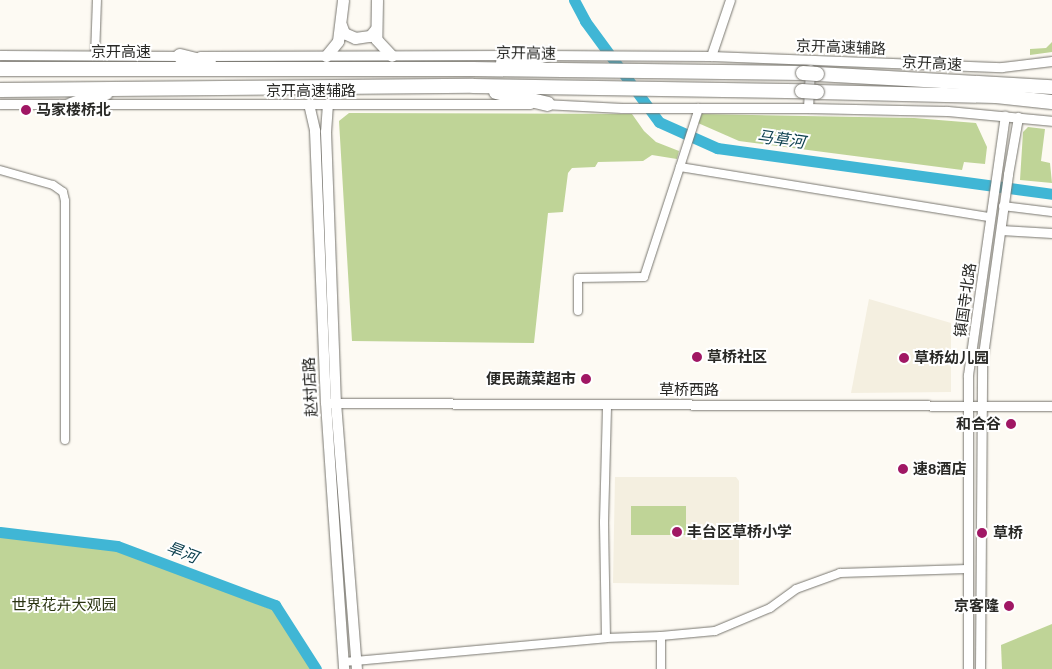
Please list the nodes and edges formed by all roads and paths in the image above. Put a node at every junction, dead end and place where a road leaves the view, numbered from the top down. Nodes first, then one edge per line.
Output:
1 (97, 0) edge
2 (343, 0) edge
3 (378, 0) edge
4 (730, 0) edge
5 (341, 25) junction
6 (375, 30) junction
7 (0, 54) edge
8 (546, 55) junction
9 (95, 56) junction
10 (180, 56) junction
11 (326, 56) junction
12 (392, 56) junction
13 (711, 56) junction
14 (810, 59) junction
15 (1052, 61) edge
16 (232, 68) junction
17 (0, 69) edge
18 (473, 69) junction
19 (1052, 80) edge
20 (1000, 83) junction
21 (474, 86) junction
22 (1052, 87) edge
23 (0, 90) edge
24 (116, 90) junction
25 (1052, 102) edge
26 (0, 104) edge
27 (309, 104) junction
28 (328, 104) junction
29 (548, 104) junction
30 (71, 105) junction
31 (699, 108) junction
32 (808, 108) junction
33 (1005, 116) junction
34 (1018, 117) junction
35 (1052, 121) edge
36 (680, 168) junction
37 (0, 170) edge
38 (1004, 204) junction
39 (1052, 212) edge
40 (990, 217) junction
41 (1001, 230) junction
42 (1052, 233) edge
43 (578, 311) dead end
44 (331, 403) junction
45 (607, 404) junction
46 (968, 404) junction
47 (981, 404) junction
48 (1052, 406) edge
49 (65, 440) dead end
50 (967, 569) junction
51 (661, 636) junction
52 (606, 638) junction
53 (344, 665) edge
54 (356, 665) edge
55 (661, 669) edge
56 (968, 669) edge
57 (980, 669) edge

1 - 9 street
2 - 5 main road
3 - 6 main road
4 - 13 street
5 - 6 main road
5 - 11 main road
6 - 12 main road
7 - 9 street
8 - 12 street
8 - 13 street, 京开高速辅路
8 - 18 highway
9 - 10 street
10 - 11 street
10 - 16 highway
11 - 12 street
13 - 14 street, 京开高速辅路
14 - 15 street, 京开高速辅路
14 - 32 street
16 - 17 highway, 京开高速
16 - 18 highway, 京开高速
18 - 20 highway, 京开高速, bridge
19 - 20 highway
20 - 22 highway, 京开高速
21 - 24 highway, 京开高速
21 - 25 highway, 京开高速, bridge
21 - 29 highway
23 - 24 highway, 京开高速
24 - 30 highway
26 - 30 street, 京开高速辅路
27 - 28 street, 京开高速辅路
27 - 30 street, 京开高速辅路
27 - 44 main road, 赵村店路
28 - 29 street, 京开高速辅路
28 - 44 main road, 赵村店路
29 - 31 street, 京开高速辅路
31 - 32 street
31 - 36 street
32 - 33 street
33 - 34 street
33 - 40 street, 镇国寺北路
34 - 35 street
34 - 38 street, 镇国寺北路
36 - 40 street
36 - 43 street
37 - 49 street
38 - 39 street
38 - 41 street, 镇国寺北路
40 - 46 street, 镇国寺北路
41 - 42 street
41 - 47 street, 镇国寺北路
44 - 45 street, 草桥西路
44 - 53 main road, 赵村店路
44 - 54 main road, 赵村店路
45 - 46 street, 草桥西路
45 - 52 street
46 - 47 street, 草桥西路
46 - 50 street, 镇国寺北路
47 - 48 street, 草桥西路
47 - 57 street, 镇国寺北路
50 - 51 street
50 - 56 street, 镇国寺北路
51 - 52 street
51 - 55 street
52 - 54 street
53 - 54 street

